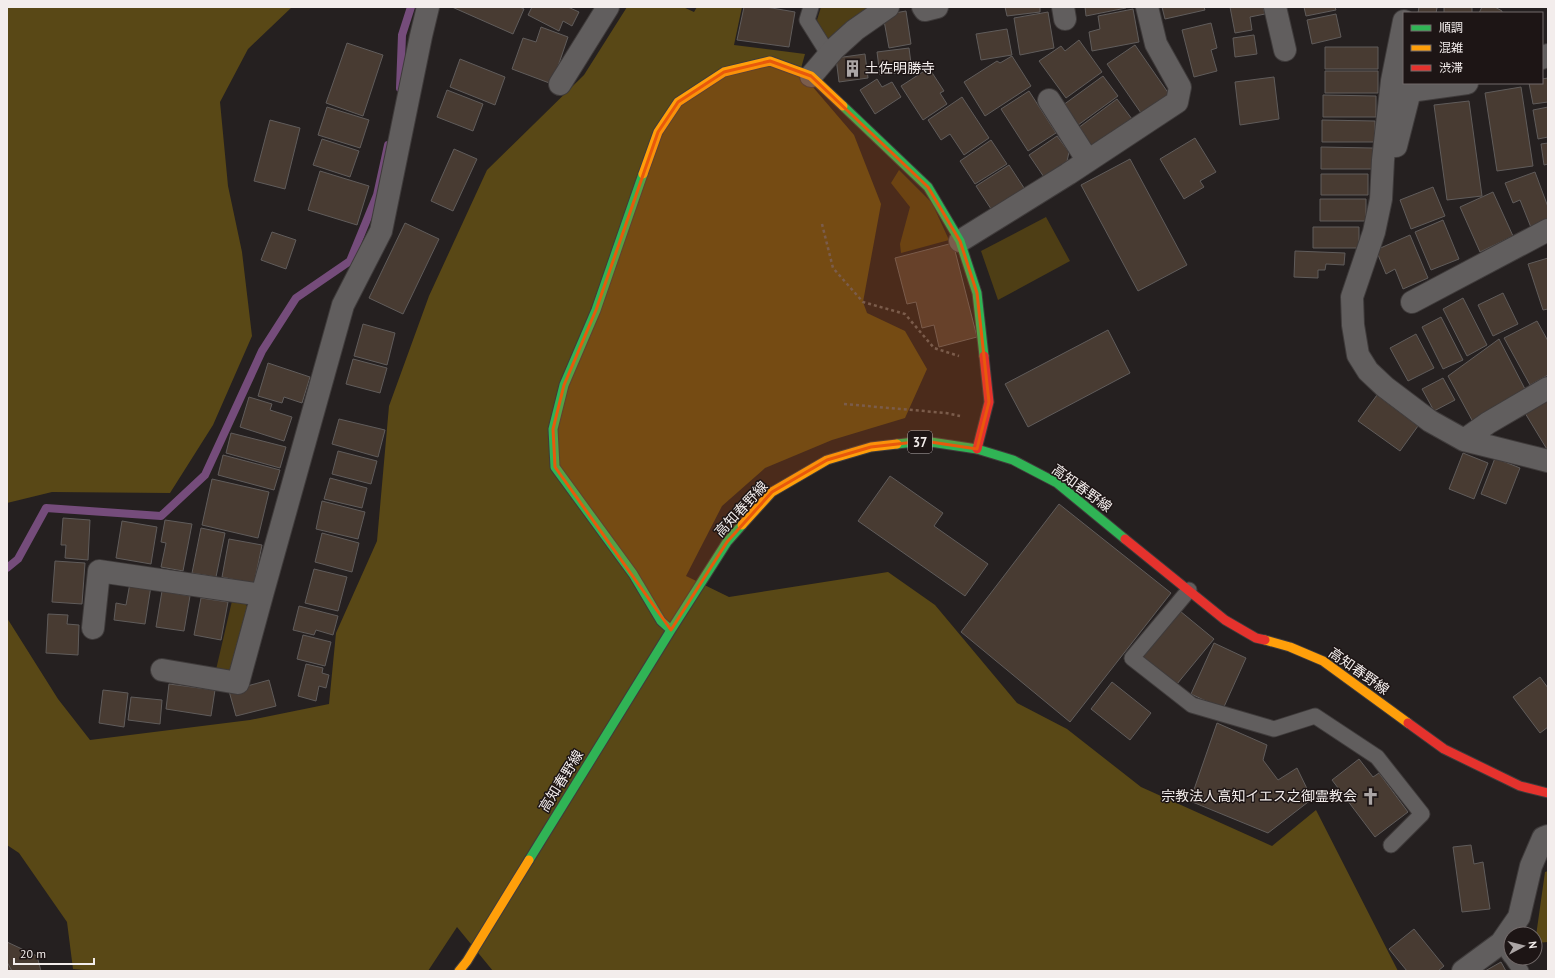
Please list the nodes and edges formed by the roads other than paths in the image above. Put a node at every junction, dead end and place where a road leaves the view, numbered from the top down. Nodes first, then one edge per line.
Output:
1 (428, 7) edge
2 (608, 7) edge
3 (811, 7) edge
4 (888, 7) edge
5 (922, 7) edge
6 (938, 7) edge
7 (1147, 7) edge
8 (1275, 7) edge
9 (1403, 26) edge
10 (1285, 50) dead end
11 (829, 55) junction
12 (811, 76) junction
13 (560, 84) dead end
14 (1459, 84) edge
15 (1049, 100) dead end
16 (1383, 160) junction
17 (1088, 161) junction
18 (1548, 230) edge
19 (960, 241) junction
20 (1412, 302) dead end
21 (1548, 388) edge
22 (1464, 440) junction
23 (977, 449) junction
24 (1548, 461) edge
25 (1189, 590) junction
26 (262, 595) junction
27 (93, 628) dead end
28 (671, 630) junction
29 (162, 670) dead end
30 (1548, 793) edge
31 (1548, 836) edge
32 (1391, 845) dead end
33 (1516, 926) edge
34 (1503, 955) edge
35 (459, 971) edge
36 (1463, 971) edge

1 - 26 street
2 - 13 street
3 - 11 lane
4 - 11 street
5 - 6 street
7 - 17 street
8 - 10 street
9 - 16 street
11 - 12 street
12 - 19 main road
12 - 28 main road
14 - 16 street
15 - 17 street
16 - 22 street
17 - 19 street
18 - 20 street
19 - 23 main road
21 - 22 street
22 - 24 street
23 - 25 main road, 高知春野線 / 37
23 - 28 main road, 高知春野線 / 37
25 - 30 main road, 高知春野線 / 37
25 - 32 lane
26 - 27 street
26 - 29 street
28 - 35 main road, 高知春野線 / 37
31 - 33 street
34 - 36 street

